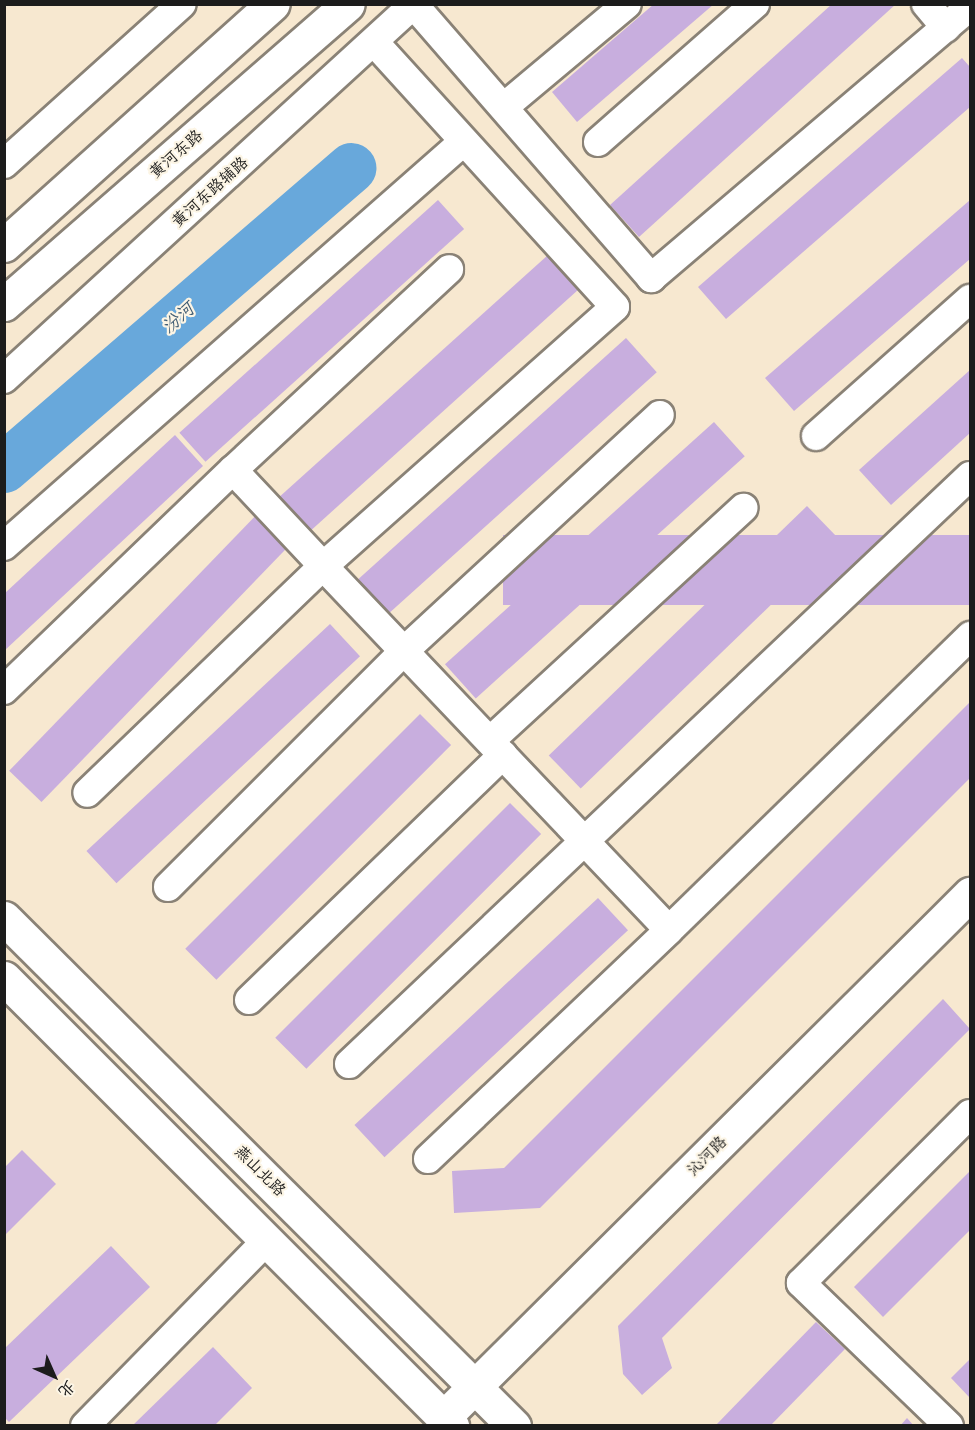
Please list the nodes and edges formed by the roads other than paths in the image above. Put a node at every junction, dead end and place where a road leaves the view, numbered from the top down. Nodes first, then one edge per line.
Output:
1 (182, 4) edge
2 (273, 4) edge
3 (348, 4) edge
4 (627, 4) edge
5 (755, 4) edge
6 (926, 4) edge
7 (414, 5) edge
8 (970, 8) edge
9 (946, 28) junction
10 (374, 42) junction
11 (504, 107) junction
12 (463, 142) junction
13 (598, 142) dead end
14 (4, 164) edge
15 (4, 245) edge
16 (449, 269) dead end
17 (970, 299) edge
18 (4, 304) edge
19 (4, 379) edge
20 (660, 415) dead end
21 (816, 436) dead end
22 (233, 470) junction
23 (970, 476) edge
24 (742, 508) dead end
25 (4, 546) edge
26 (323, 566) junction
27 (970, 636) edge
28 (404, 651) junction
29 (4, 690) edge
30 (497, 747) junction
31 (87, 793) dead end
32 (587, 840) junction
33 (168, 886) dead end
34 (970, 894) edge
35 (4, 918) edge
36 (669, 930) junction
37 (4, 978) edge
38 (249, 1000) dead end
39 (349, 1064) dead end
40 (970, 1114) edge
41 (428, 1160) dead end
42 (267, 1240) junction
43 (476, 1386) junction
44 (448, 1421) edge
45 (85, 1425) edge
46 (514, 1425) edge
47 (949, 1425) edge

1 - 14 street
2 - 15 street
3 - 18 street, 黄河东路
4 - 11 street
5 - 13 street
6 - 9 street
7 - 10 street, 黄河东路辅路
7 - 11 street
8 - 9 street
9 - 11 street
10 - 12 street
10 - 19 street, 黄河东路辅路
12 - 25 street
12 - 26 street
16 - 22 street
17 - 21 street
20 - 28 street
22 - 26 street
22 - 29 street
23 - 32 street
24 - 30 street
26 - 28 street
26 - 31 street
27 - 36 street
28 - 30 street
28 - 33 street
30 - 32 street
30 - 38 street
32 - 36 street
32 - 39 street
34 - 43 street, 沁河路
35 - 43 street, 燕山北路
36 - 41 street
37 - 42 street
40 - 47 street
42 - 44 street
42 - 45 street
43 - 44 street, 沁河路
43 - 46 street, 燕山北路

